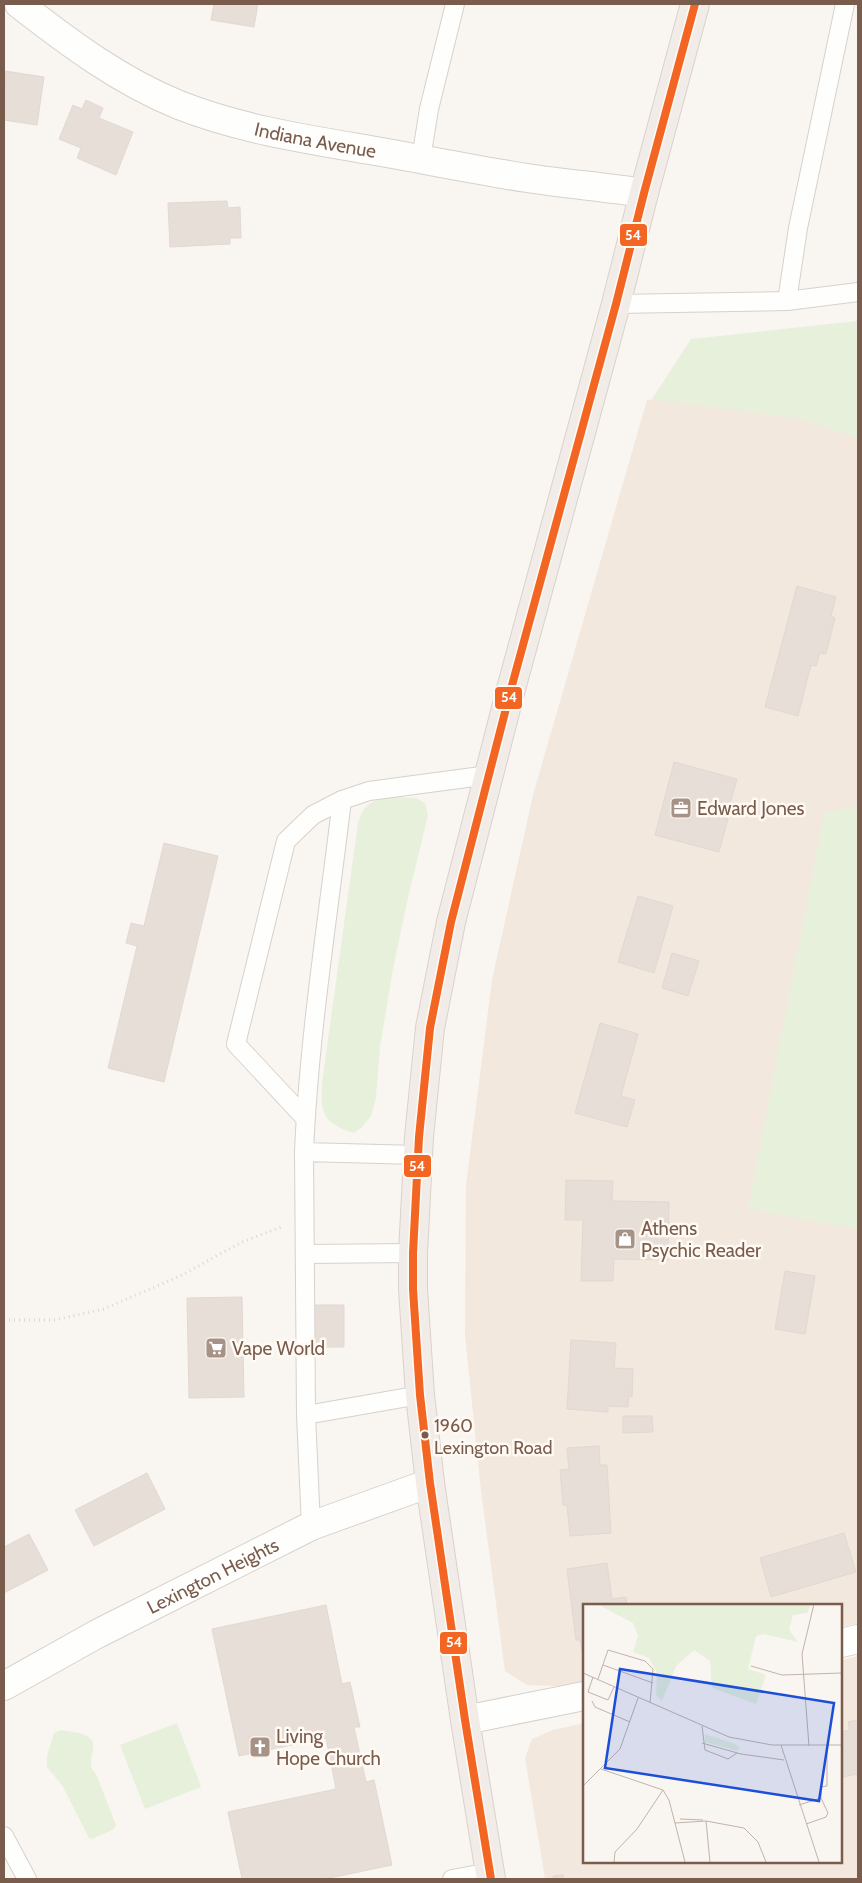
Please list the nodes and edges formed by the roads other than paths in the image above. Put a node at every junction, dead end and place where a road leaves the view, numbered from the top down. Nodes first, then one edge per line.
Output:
1 (19, 4) edge
2 (455, 4) edge
3 (695, 4) edge
4 (845, 4) edge
5 (420, 159) junction
6 (644, 193) junction
7 (858, 292) edge
8 (787, 301) junction
9 (616, 304) junction
10 (489, 775) junction
11 (342, 800) junction
12 (305, 1118) junction
13 (304, 1152) junction
14 (418, 1155) junction
15 (413, 1253) junction
16 (304, 1254) junction
17 (420, 1395) junction
18 (306, 1415) junction
19 (430, 1483) junction
20 (311, 1526) junction
21 (858, 1639) edge
22 (842, 1643) edge
23 (4, 1686) edge
24 (583, 1696) edge
25 (465, 1720) junction
26 (4, 1836) edge
27 (491, 1876) edge
28 (27, 1879) edge
29 (452, 1879) edge

1 - 5 street, Indiana Avenue
2 - 5 lane
3 - 6 highway
4 - 8 lane
5 - 6 street, Indiana Avenue
6 - 9 highway
7 - 8 lane
8 - 9 lane
9 - 10 highway
10 - 11 lane
10 - 14 highway
11 - 12 lane
11 - 12 lane
12 - 13 lane
13 - 14 lane
13 - 16 lane
14 - 15 highway
15 - 16 lane
15 - 17 highway
16 - 18 lane
17 - 18 lane
17 - 19 highway
18 - 20 lane
19 - 20 street, Lexington Heights
19 - 25 highway
20 - 23 street, Lexington Heights
21 - 22 street
24 - 25 street
25 - 27 highway
26 - 28 lane
27 - 29 lane

